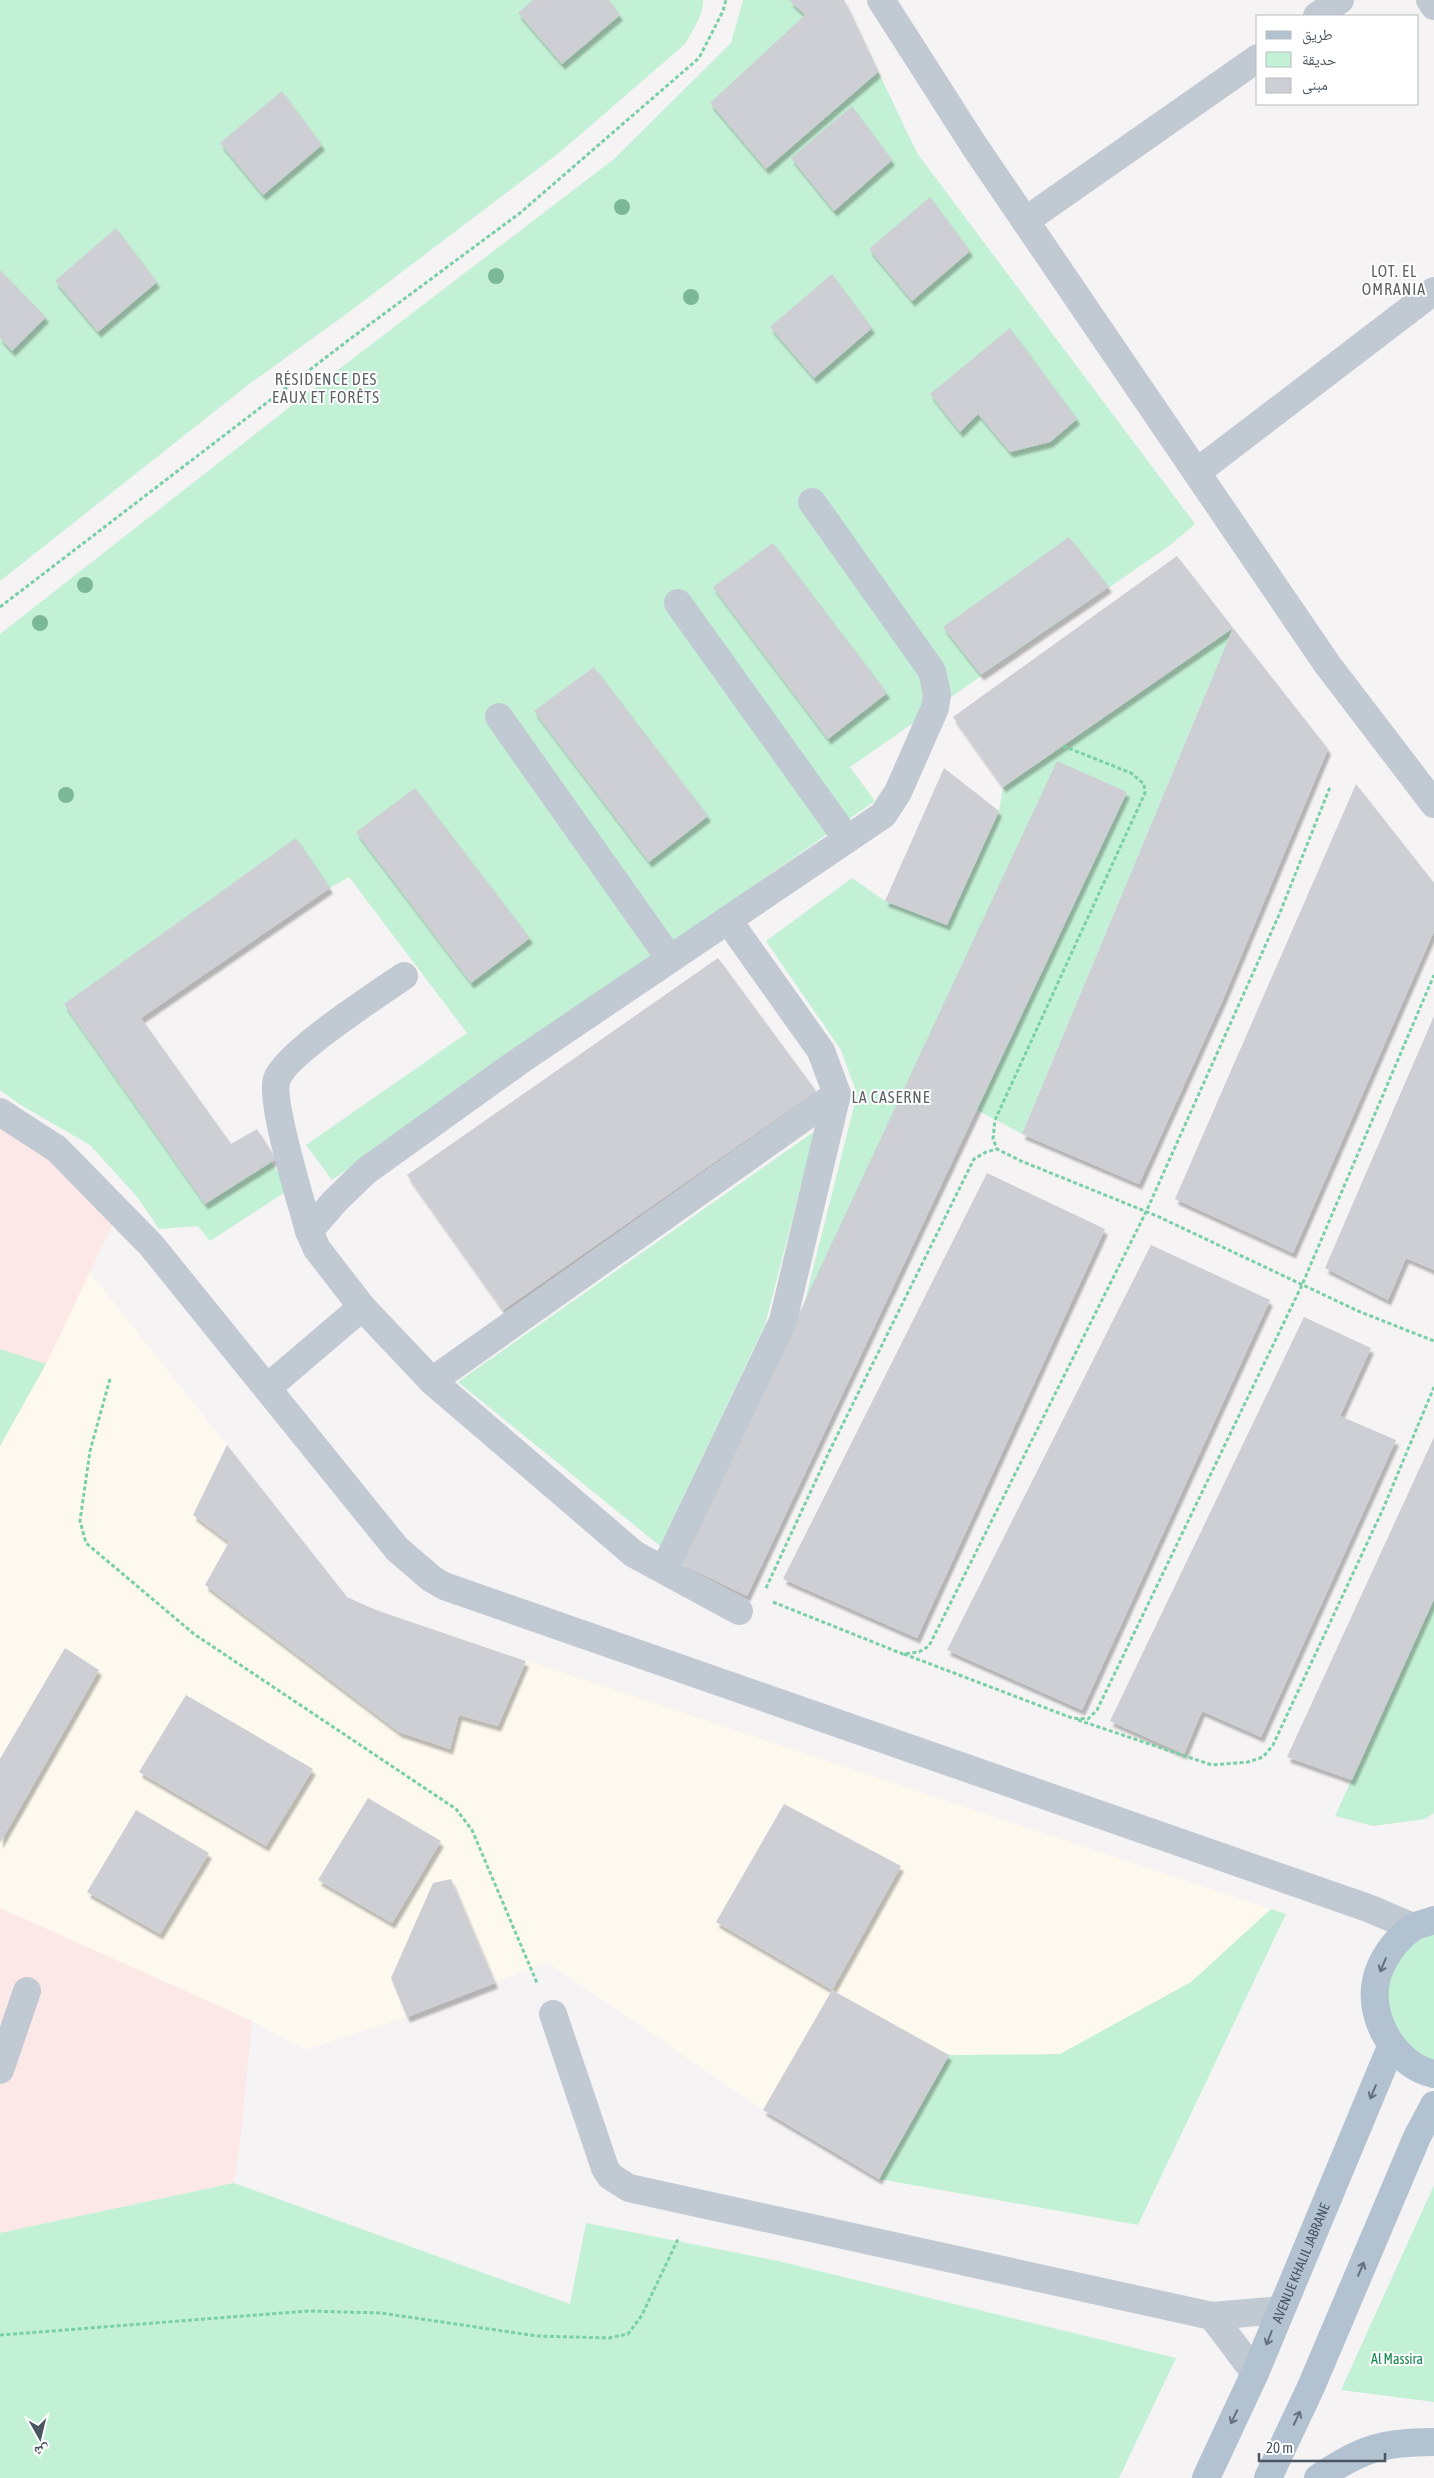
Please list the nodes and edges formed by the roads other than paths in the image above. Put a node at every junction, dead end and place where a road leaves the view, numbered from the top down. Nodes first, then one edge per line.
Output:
1 (880, 0) edge
2 (1340, 0) edge
3 (1430, 0) edge
4 (1434, 6) edge
5 (1318, 15) edge
6 (1256, 59) edge
7 (1025, 221) junction
8 (1434, 292) edge
9 (1197, 472) junction
10 (812, 502) dead end
11 (678, 603) dead end
12 (499, 717) dead end
13 (1434, 804) edge
14 (848, 839) junction
15 (728, 920) junction
16 (670, 959) junction
17 (404, 976) dead end
18 (837, 1094) junction
19 (0, 1112) edge
20 (309, 1231) junction
21 (362, 1307) junction
22 (432, 1381) junction
23 (267, 1388) junction
24 (664, 1570) junction
25 (739, 1611) dead end
26 (1424, 1924) edge
27 (27, 1991) dead end
28 (553, 2014) road end
29 (1391, 2047) junction
30 (0, 2070) edge
31 (1434, 2074) edge
32 (1434, 2105) edge
33 (1280, 2310) junction
34 (1212, 2316) junction
35 (1255, 2373) junction
36 (1434, 2442) edge
37 (1206, 2478) edge
38 (1268, 2478) edge
39 (1318, 2478) edge

1 - 7 street
2 - 5 street
3 - 4 street
6 - 7 street
7 - 9 street
8 - 9 street
9 - 13 street
10 - 14 street
11 - 14 street
12 - 16 street
14 - 15 street
15 - 16 street
15 - 18 street
16 - 20 street
17 - 20 street
18 - 22 street
18 - 24 street
19 - 23 street
20 - 21 street
21 - 22 street
21 - 23 street
22 - 24 street
23 - 26 street
24 - 25 street
26 -> 29 main road
27 - 30 street
28 - 34 street
29 - 31 main road
29 -> 33 main road, AVENUE KHALIL JABRANE
38 -> 32 main road
33 - 34 street
33 -> 35 main road, AVENUE KHALIL JABRANE
34 - 35 street
35 -> 37 main road, AVENUE KHALIL JABRANE
36 - 39 main road

